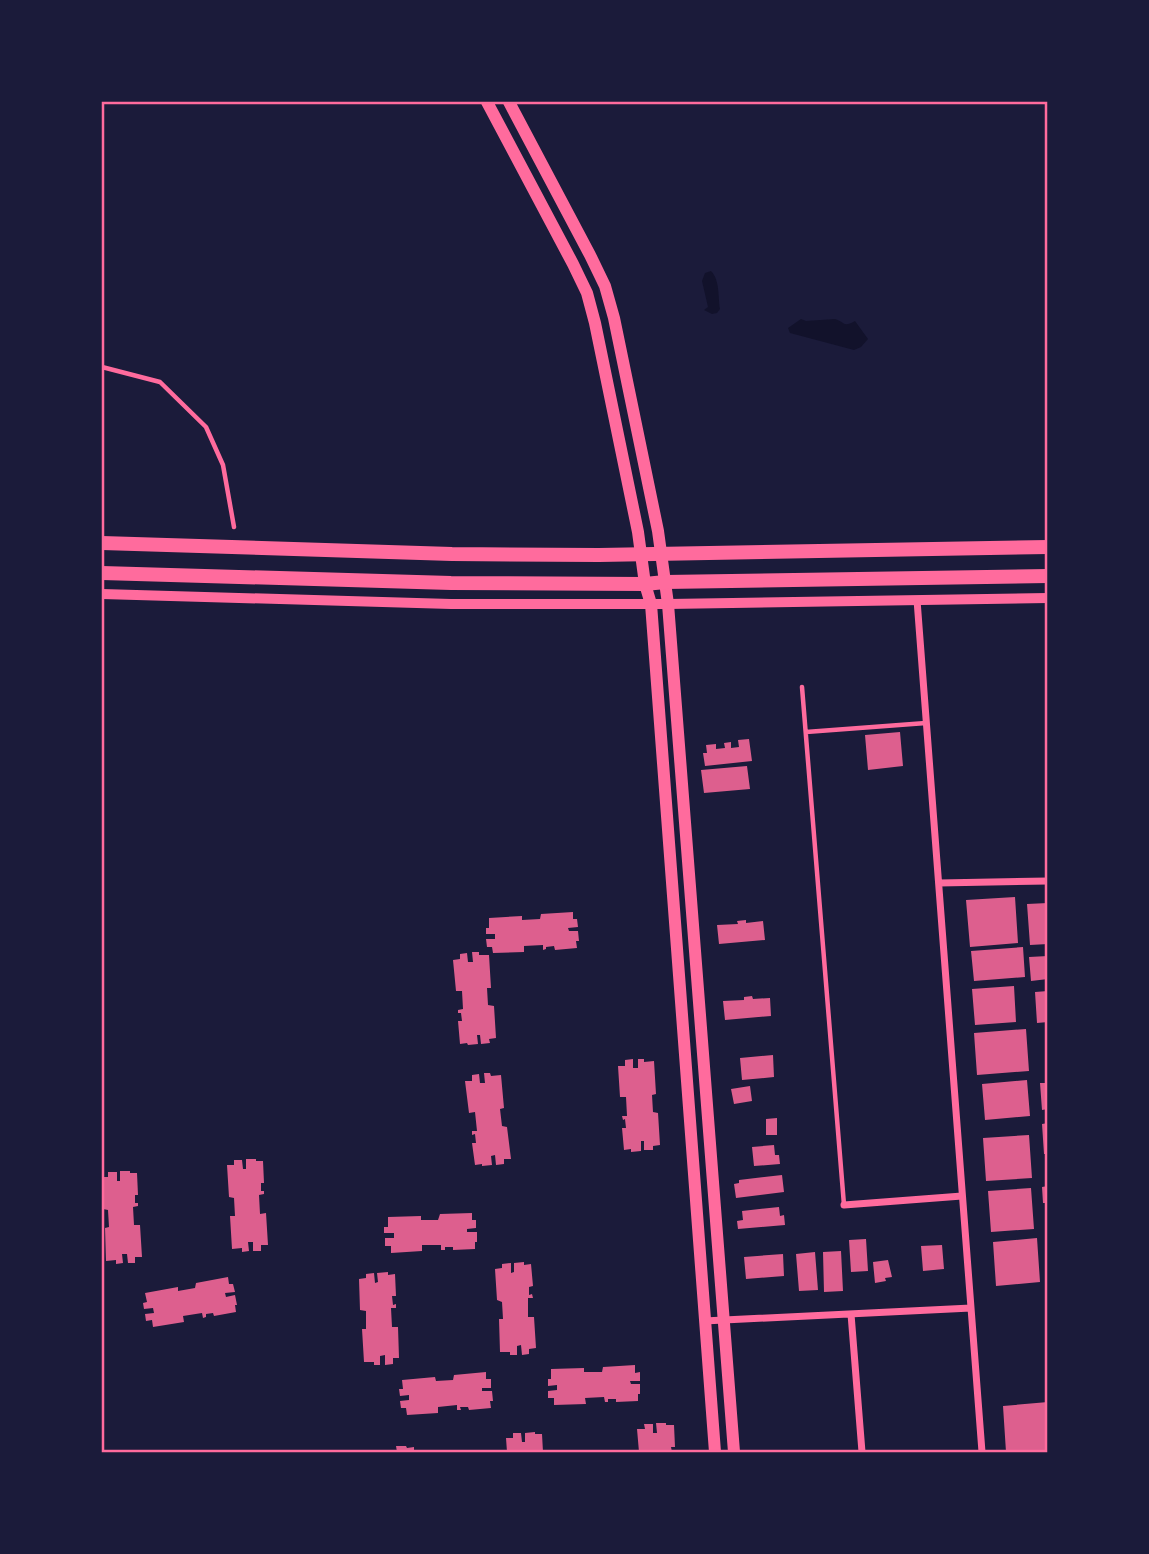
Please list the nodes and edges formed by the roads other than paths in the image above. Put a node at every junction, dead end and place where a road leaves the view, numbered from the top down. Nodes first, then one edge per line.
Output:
1 (487, 102) edge
2 (509, 102) edge
3 (102, 367) edge
4 (234, 527) dead end
5 (102, 543) edge
6 (1048, 547) edge
7 (642, 554) junction
8 (661, 554) junction
9 (102, 573) edge
10 (1048, 576) edge
11 (665, 582) junction
12 (645, 584) junction
13 (102, 594) edge
14 (1048, 598) edge
15 (917, 600) junction
16 (651, 604) junction
17 (668, 604) junction
18 (802, 687) dead end
19 (926, 723) junction
20 (806, 732) junction
21 (1048, 881) edge
22 (939, 883) junction
23 (962, 1196) junction
24 (844, 1205) joint
25 (971, 1308) junction
26 (851, 1314) junction
27 (723, 1320) junction
28 (704, 1321) junction
29 (715, 1452) edge
30 (734, 1452) edge
31 (862, 1452) edge
32 (982, 1452) edge

1 - 7 main road
2 - 8 main road
3 - 4 lane
5 - 7 main road
6 - 8 main road
7 - 8 main road
7 - 12 main road
8 - 11 main road
9 - 12 main road
10 - 11 main road
11 - 12 main road
11 - 17 main road
12 - 16 main road
13 - 16 street
14 - 15 street
15 - 17 street
15 - 19 street
16 - 17 street
16 - 28 main road
17 - 27 main road
18 - 20 lane
19 - 20 lane
19 - 22 street
20 - 24 lane
21 - 22 street
22 - 23 street
23 - 24 street
23 - 25 street
25 - 26 street
25 - 32 street
26 - 27 street
26 - 31 street
27 - 28 street
27 - 30 main road
28 - 29 main road

